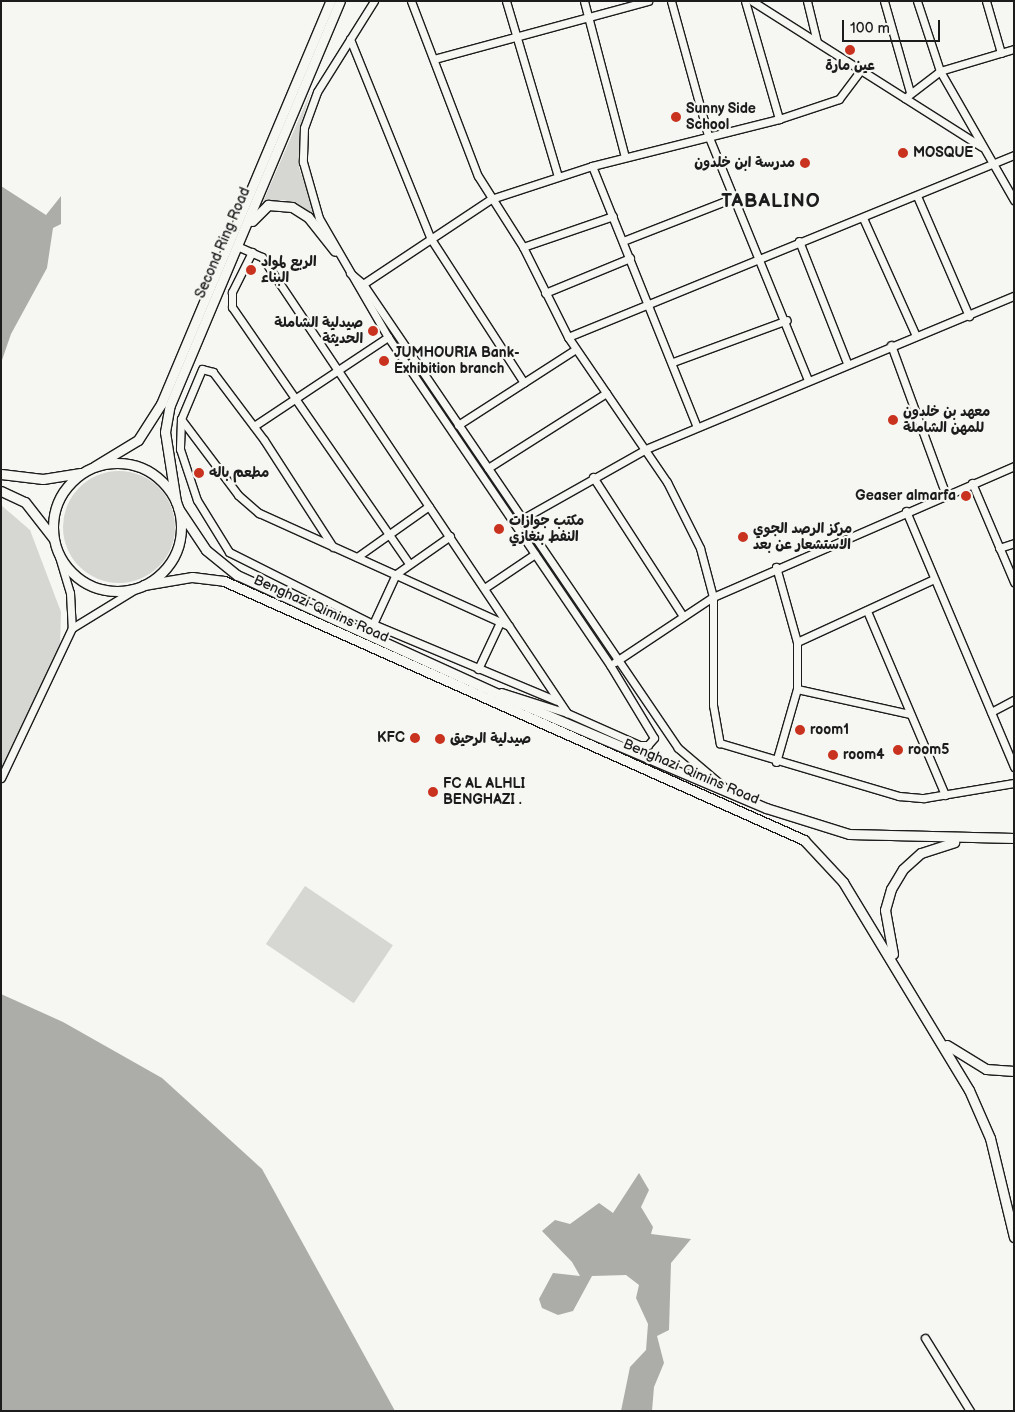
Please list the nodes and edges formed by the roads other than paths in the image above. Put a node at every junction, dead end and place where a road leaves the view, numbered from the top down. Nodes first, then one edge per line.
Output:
1 (330, 1) edge
2 (340, 1) edge
3 (374, 1) edge
4 (410, 1) edge
5 (506, 1) edge
6 (584, 1) edge
7 (648, 1) edge
8 (671, 1) edge
9 (745, 1) edge
10 (752, 1) edge
11 (807, 1) edge
12 (884, 1) edge
13 (917, 1) edge
14 (986, 1) edge
15 (588, 17) junction
16 (516, 37) junction
17 (350, 39) junction
18 (817, 42) junction
19 (1014, 49) edge
20 (1001, 53) junction
21 (434, 59) junction
22 (861, 70) junction
23 (940, 71) junction
24 (910, 92) junction
25 (905, 98) junction
26 (287, 116) junction
27 (779, 120) junction
28 (708, 135) junction
29 (982, 147) junction
30 (1014, 155) edge
31 (625, 157) junction
32 (993, 163) junction
33 (592, 166) junction
34 (558, 176) junction
35 (917, 196) junction
36 (736, 197) junction
37 (491, 199) junction
38 (1014, 200) edge
39 (613, 216) junction
40 (863, 218) junction
41 (242, 236) junction
42 (431, 239) junction
43 (623, 241) junction
44 (800, 241) junction
45 (237, 246) junction
46 (523, 247) junction
47 (335, 251) junction
48 (252, 252) junction
49 (630, 258) junction
50 (761, 258) junction
51 (350, 273) junction
52 (363, 284) junction
53 (545, 293) junction
54 (1014, 296) edge
55 (646, 303) junction
56 (969, 316) junction
57 (787, 320) junction
58 (916, 336) junction
59 (388, 337) junction
60 (568, 337) junction
61 (891, 345) junction
62 (576, 349) junction
63 (673, 362) junction
64 (847, 362) junction
65 (335, 371) junction
66 (808, 380) junction
67 (524, 383) junction
68 (438, 393) junction
69 (606, 393) junction
70 (295, 398) junction
71 (429, 398) junction
72 (448, 408) junction
73 (439, 413) junction
74 (181, 419) junction
75 (458, 425) junction
76 (254, 426) junction
77 (697, 427) junction
78 (646, 449) junction
79 (95, 466) junction
80 (1014, 466) edge
81 (488, 468) junction
82 (81, 473) junction
83 (1, 474) edge
84 (594, 476) junction
85 (972, 483) junction
86 (1, 490) edge
87 (946, 495) junction
88 (177, 505) junction
89 (429, 506) junction
90 (906, 511) junction
91 (522, 519) junction
92 (389, 536) junction
93 (450, 536) junction
94 (54, 538) junction
95 (1014, 543) edge
96 (333, 547) junction
97 (1000, 548) junction
98 (58, 553) junction
99 (535, 554) junction
100 (357, 557) junction
101 (409, 564) junction
102 (776, 567) junction
103 (396, 574) junction
104 (932, 580) junction
105 (1014, 582) edge
106 (140, 587) junction
107 (486, 587) junction
108 (713, 597) junction
109 (867, 611) junction
110 (683, 616) junction
111 (500, 622) junction
112 (373, 624) junction
113 (510, 626) junction
114 (72, 628) junction
115 (797, 642) junction
116 (618, 660) junction
117 (610, 665) junction
118 (478, 669) junction
119 (797, 689) junction
120 (491, 691) junction
121 (1014, 700) edge
122 (557, 701) junction
123 (991, 712) junction
124 (567, 713) junction
125 (910, 714) junction
126 (776, 762) junction
127 (1014, 767) edge
128 (1, 778) edge
129 (1014, 783) edge
130 (732, 794) junction
131 (945, 795) junction
132 (1014, 838) edge
133 (966, 839) junction
134 (898, 966) junction
135 (943, 1041) junction
136 (1014, 1071) edge
137 (1014, 1237) edge
138 (926, 1338) dead end
139 (970, 1411) edge

1 - 26 main road, Second Ring Road
2 - 26 main road, Second Ring Road
3 - 17 street
4 - 21 street
5 - 16 street
6 - 15 street
7 - 15 street
8 - 28 street
9 - 27 street
10 - 18 street
11 - 18 street
12 - 24 street
13 - 23 street
14 - 20 street
15 - 16 street
15 - 31 street
16 - 21 street
16 - 34 street
17 - 42 street
17 - 47 street
18 - 22 street
19 - 20 street
20 - 23 street
21 - 37 street
22 - 25 street
22 - 27 street
23 - 24 street
23 - 29 street
24 - 25 street
25 - 29 street
26 - 41 main road, Second Ring Road
26 - 79 main road, Second Ring Road
27 - 28 street
28 - 31 street
28 - 36 street
29 - 32 street
30 - 32 street
31 - 33 street
32 - 35 street
32 - 38 street
33 - 34 street
33 - 39 street
34 - 37 street
35 - 40 street
35 - 56 street
36 - 43 street
36 - 50 street
37 - 42 street
37 - 46 street
39 - 43 street
39 - 46 street
40 - 44 street
40 - 58 street
41 - 45 main road, Second Ring Road
41 - 47 main road
42 - 52 street
42 - 67 street
43 - 49 street
44 - 50 street
44 - 64 street
45 - 48 street
45 - 88 main road, Second Ring Road
46 - 53 street
47 - 51 street
48 - 65 street
48 - 70 street
49 - 53 street
49 - 55 street
50 - 55 street
50 - 57 street
51 - 52 street
51 - 59 street
52 - 68 street
53 - 60 street
54 - 56 street
55 - 60 street
55 - 63 street
56 - 58 street
57 - 63 street
57 - 66 street
58 - 61 street
59 - 65 street
59 - 71 street
60 - 62 street
61 - 64 street
61 - 87 street
62 - 67 street
62 - 69 street
63 - 77 street
64 - 66 street
65 - 70 street
65 - 89 street
66 - 77 street
67 - 75 street
68 - 71 street
68 - 72 street
69 - 78 street
69 - 81 street
70 - 76 street
70 - 92 street
71 - 73 street
72 - 73 street
72 - 75 street
73 - 99 street
74 - 76 street
74 - 96 street
74 - 112 street
75 - 81 street
76 - 96 street
77 - 78 street
78 - 84 street
78 - 108 street
79 - 82 main road
79 - 88 main road
80 - 85 street
81 - 91 street
82 - 83 main road
82 - 94 main road
84 - 91 street
84 - 110 street
85 - 87 street
85 - 97 street
86 - 94 main road
87 - 90 street
88 - 106 main road
88 - 120 main road
89 - 92 street
89 - 93 street
90 - 102 street
90 - 104 street
91 - 116 street
92 - 100 street
92 - 101 street
93 - 101 street
93 - 107 street
94 - 98 main road
95 - 97 street
96 - 100 street
97 - 105 street
98 - 106 main road
98 - 114 street
99 - 107 street
99 - 117 street
100 - 103 street
101 - 103 street
102 - 108 street
102 - 115 street
103 - 111 street
103 - 112 street
104 - 109 street
104 - 123 street
106 - 114 street
106 - 134 main road, Benghazi-Qimins Road
107 - 113 street
108 - 110 street
108 - 126 street
109 - 115 street
109 - 125 street
110 - 116 street
111 - 113 street
111 - 118 street
112 - 118 street
113 - 122 street
114 - 128 street
115 - 119 street
116 - 117 street
116 - 130 street
117 - 124 street
118 - 122 street
119 - 125 street
119 - 126 street
120 - 124 street
120 - 130 main road
121 - 123 street
122 - 124 street
123 - 127 street
125 - 131 street
126 - 131 street
129 - 131 street
130 - 133 main road
132 - 133 main road
133 - 134 main road
134 - 135 main road, Benghazi-Qimins Road
135 - 136 main road
135 - 137 main road, Benghazi-Qimins Road
138 - 139 street

